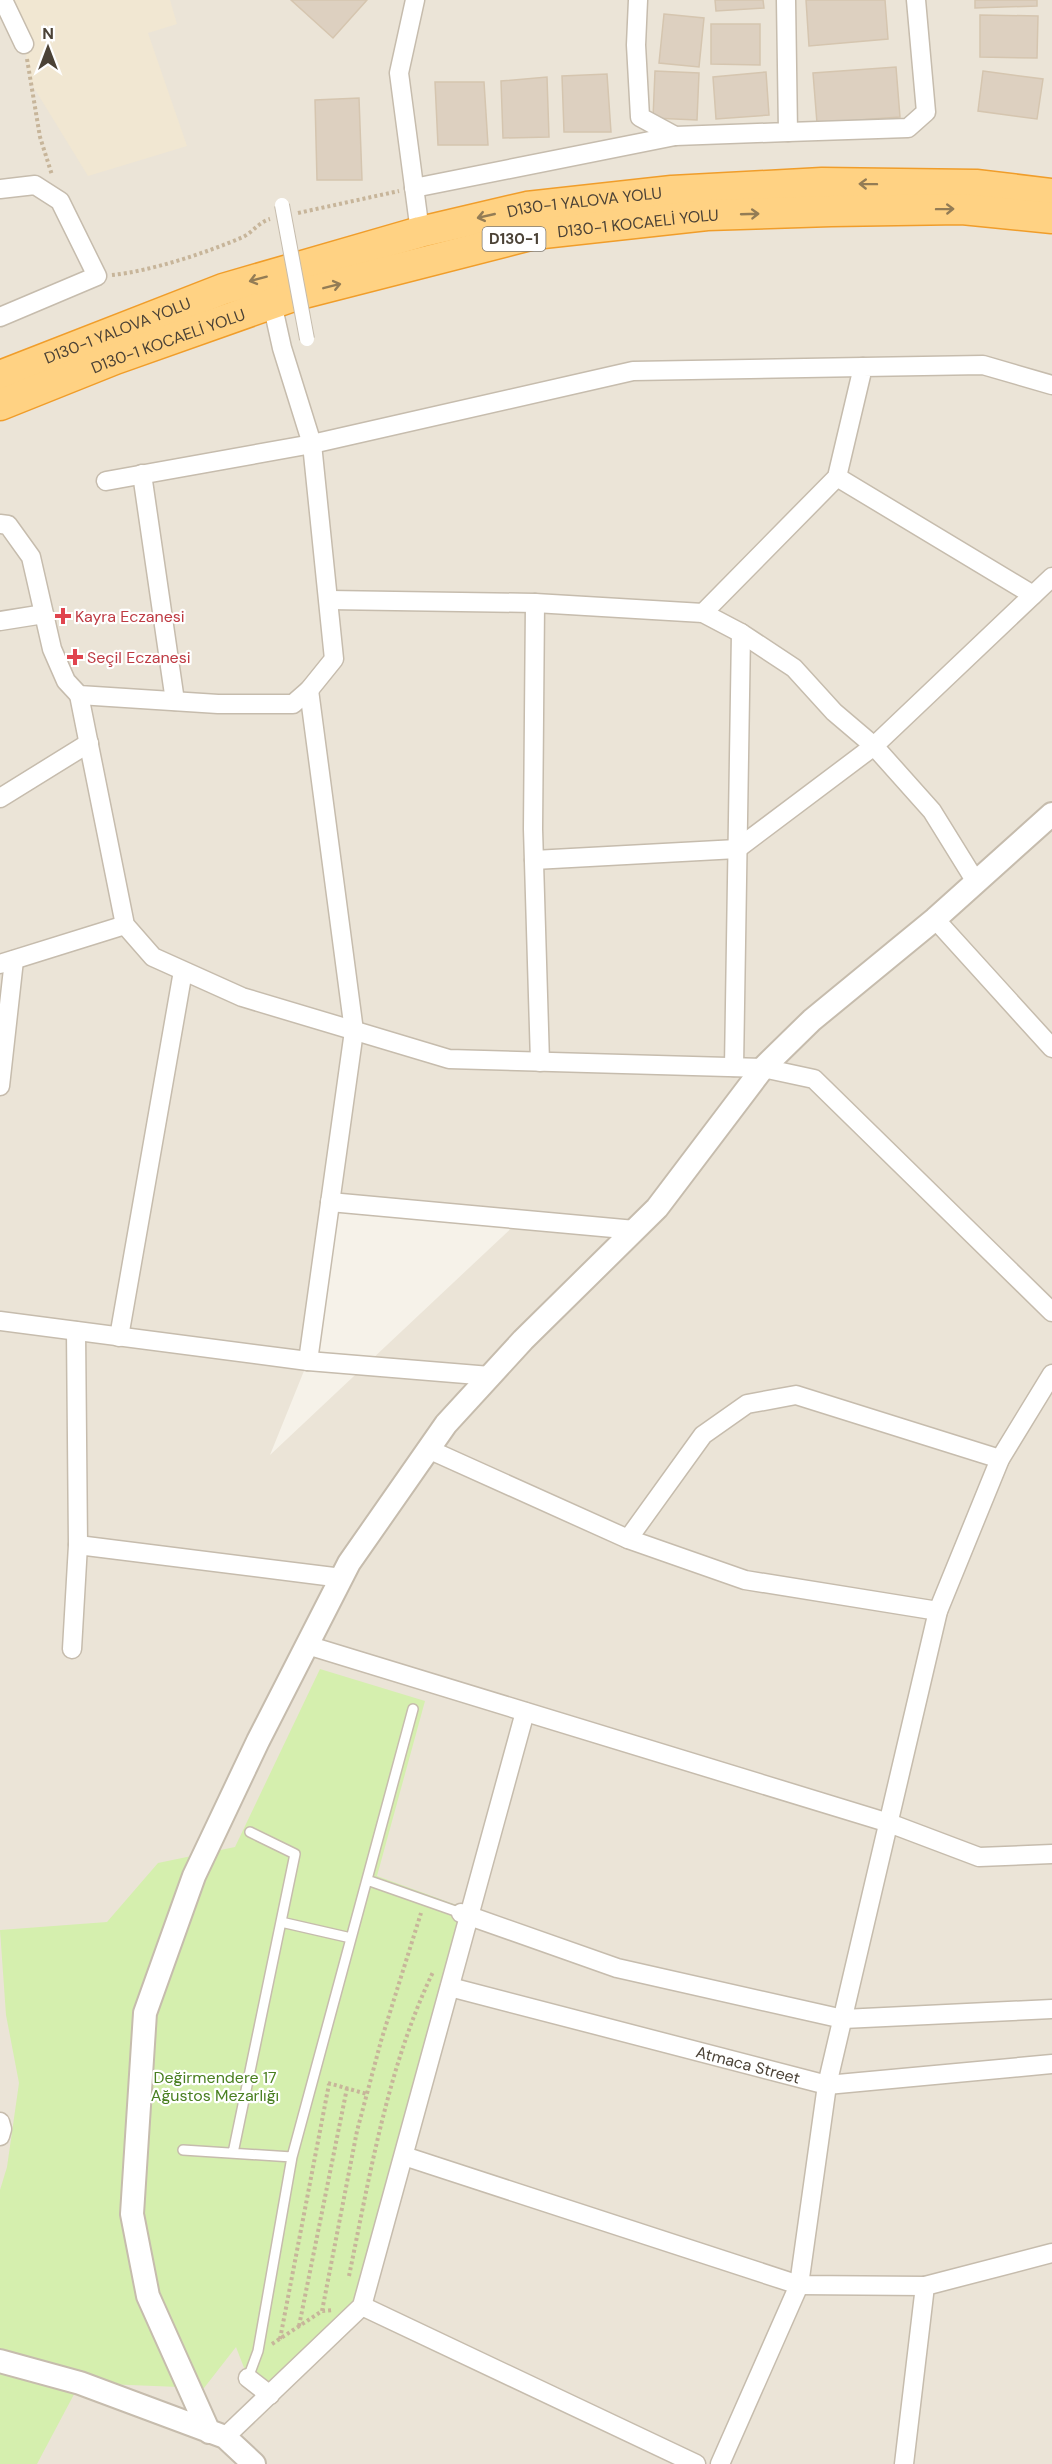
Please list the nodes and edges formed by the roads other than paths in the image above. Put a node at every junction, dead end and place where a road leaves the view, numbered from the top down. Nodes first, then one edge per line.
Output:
1 (3, 0) edge
2 (415, 0) edge
3 (638, 0) edge
4 (786, 0) edge
5 (916, 0) edge
6 (24, 44) road end
7 (788, 132) junction
8 (675, 136) junction
9 (414, 188) junction
10 (0, 189) edge
11 (1052, 194) edge
12 (288, 210) road end
13 (1052, 218) edge
14 (420, 232) junction
15 (272, 303) junction
16 (0, 317) edge
17 (307, 339) dead end
18 (107, 348) junction
19 (0, 357) edge
20 (863, 367) junction
21 (0, 376) edge
22 (1052, 385) edge
23 (0, 405) edge
24 (0, 417) edge
25 (312, 444) junction
26 (142, 474) junction
27 (837, 477) junction
28 (106, 481) dead end
29 (0, 524) edge
30 (1052, 577) edge
31 (1033, 595) junction
32 (329, 600) junction
33 (535, 603) junction
34 (703, 613) junction
35 (44, 614) junction
36 (0, 621) edge
37 (741, 633) junction
38 (309, 690) junction
39 (80, 695) junction
40 (175, 701) junction
41 (89, 743) junction
42 (874, 746) junction
43 (0, 798) edge
44 (1052, 814) edge
45 (737, 849) junction
46 (534, 860) junction
47 (976, 882) junction
48 (935, 919) junction
49 (126, 925) junction
50 (7, 962) edge
51 (183, 971) junction
52 (354, 1031) junction
53 (1052, 1048) edge
54 (540, 1062) junction
55 (734, 1067) junction
56 (763, 1068) junction
57 (0, 1086) edge
58 (330, 1202) junction
59 (634, 1230) junction
60 (1052, 1312) edge
61 (0, 1321) edge
62 (76, 1331) junction
63 (119, 1337) junction
64 (308, 1362) junction
65 (1052, 1374) edge
66 (490, 1376) junction
67 (428, 1449) junction
68 (1000, 1459) junction
69 (628, 1539) junction
70 (78, 1545) junction
71 (342, 1578) junction
72 (939, 1611) junction
73 (307, 1645) junction
74 (72, 1649) dead end
75 (413, 1709) dead end
76 (525, 1712) junction
77 (889, 1823) junction
78 (250, 1832) dead end
79 (1052, 1854) edge
80 (367, 1880) junction
81 (465, 1915) junction
82 (281, 1922) junction
83 (351, 1938) junction
84 (450, 1987) junction
85 (1052, 2009) edge
86 (843, 2019) junction
87 (1052, 2064) edge
88 (827, 2085) junction
89 (0, 2122) edge
90 (0, 2136) edge
91 (183, 2150) dead end
92 (233, 2153) junction
93 (404, 2156) junction
94 (292, 2157) junction
95 (1052, 2253) edge
96 (799, 2285) junction
97 (925, 2286) junction
98 (362, 2306) junction
99 (0, 2361) edge
100 (248, 2378) joint
101 (270, 2395) junction
102 (217, 2435) junction
103 (254, 2464) edge
104 (696, 2464) edge
105 (720, 2464) edge
106 (904, 2464) edge

1 - 6 street
2 - 9 street
3 - 8 street
4 - 7 street
5 - 7 street
7 - 8 street
8 - 9 street
9 - 14 street
10 - 16 street
11 -> 14 highway, D130-1 YALOVA YOLU / D130-1
12 - 17 street, bridge
15 -> 13 highway, D130-1 KOCAELİ YOLU / D130-1
14 -> 18 highway, D130-1 YALOVA YOLU / D130-1
15 - 18 highway, D130-1 KOCAELİ YOLU / D130-1
15 - 25 street
18 - 19 highway
18 - 21 highway, D130-1 YALOVA YOLU / D130-1
18 - 23 highway, D130-1 KOCAELİ YOLU / D130-1
18 - 24 highway
20 - 22 street
20 - 25 street
20 - 27 street
25 - 26 street
25 - 32 street
26 - 28 street
26 - 40 street
27 - 31 street
27 - 34 street
29 - 35 street
30 - 31 street
31 - 42 street
32 - 33 street
32 - 38 street
33 - 34 street
33 - 46 street
34 - 37 street
35 - 36 street
35 - 39 street
37 - 42 street
37 - 45 street
38 - 40 street
38 - 52 street
39 - 40 street
39 - 41 street
41 - 43 street
41 - 49 street
42 - 45 street
42 - 47 street
44 - 47 street
45 - 46 street
45 - 55 street
46 - 54 street
47 - 48 street
48 - 53 street
48 - 56 street
49 - 50 street
49 - 51 street
50 - 57 street
51 - 52 street
51 - 63 street
52 - 54 street
52 - 58 street
54 - 55 street
55 - 56 street
56 - 59 street
56 - 60 street
58 - 59 street
58 - 64 street
59 - 66 street
61 - 62 street
62 - 63 street
62 - 70 street
63 - 64 street
64 - 66 street
65 - 68 street
66 - 67 street
67 - 69 street
67 - 71 street
68 - 69 street
68 - 72 street
69 - 72 street
70 - 71 street
70 - 74 street
71 - 73 street
72 - 77 street
73 - 76 street
73 - 102 street
75 - 80 lane
76 - 77 street
76 - 81 street
77 - 79 street
77 - 86 street
78 - 82 lane
80 - 81 lane
80 - 83 lane
81 - 84 street
81 - 86 street
82 - 83 lane
82 - 92 lane
83 - 94 lane
84 - 88 street, Atmaca Street
84 - 93 street
85 - 86 street
86 - 88 street
87 - 88 street, Atmaca Street
88 - 96 street
89 - 90 street
91 - 92 lane
92 - 94 lane
93 - 96 street
93 - 98 street
94 - 100 lane
95 - 97 street
96 - 97 street
96 - 105 street
97 - 106 street
98 - 101 street
98 - 104 street
99 - 102 street
100 - 101 street
101 - 102 street
102 - 103 street

